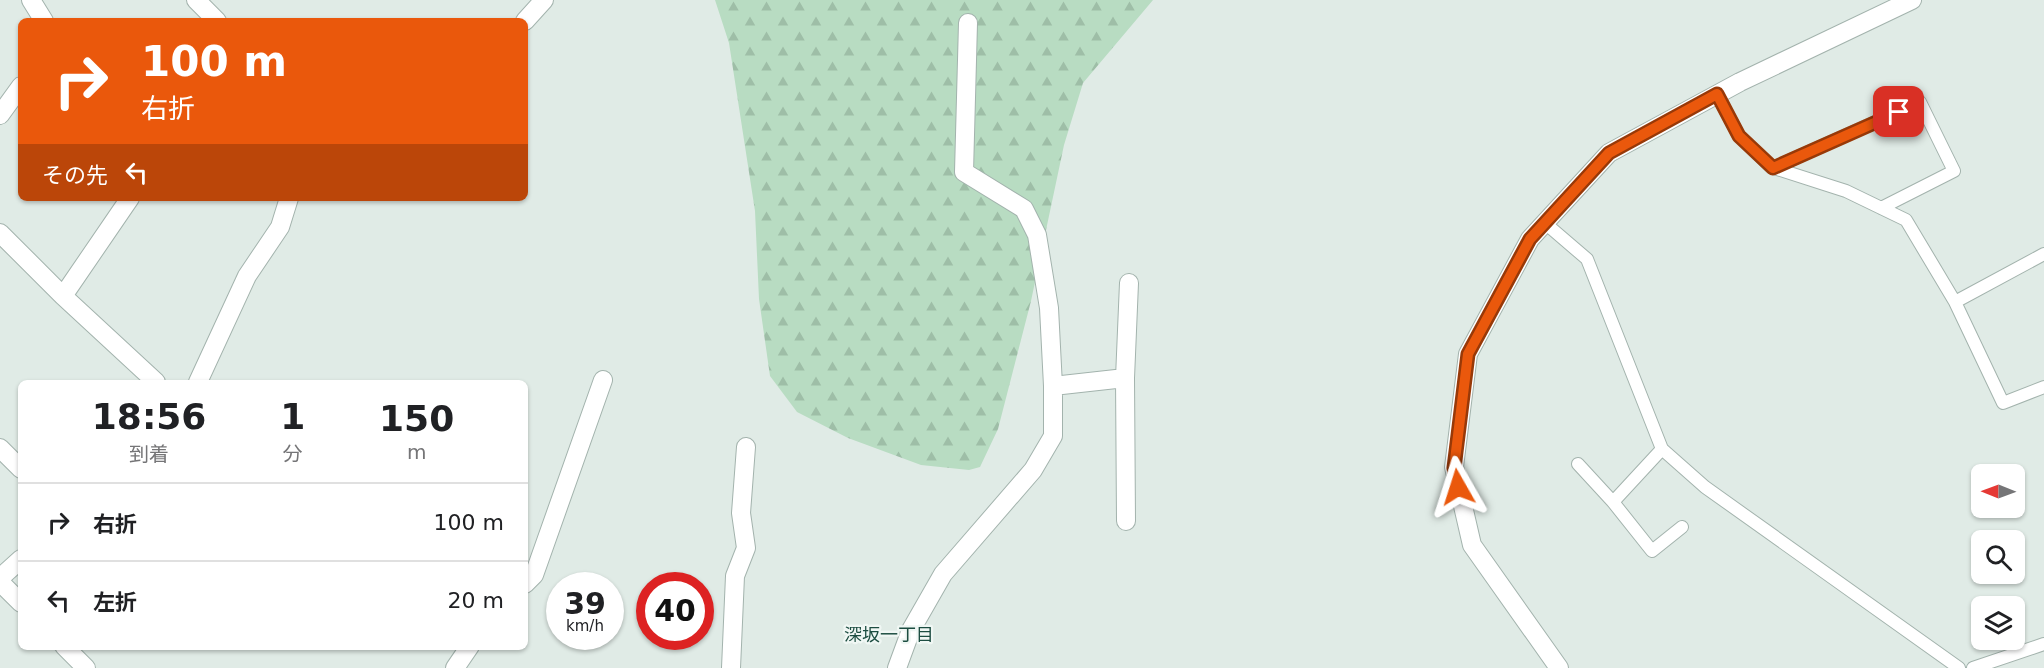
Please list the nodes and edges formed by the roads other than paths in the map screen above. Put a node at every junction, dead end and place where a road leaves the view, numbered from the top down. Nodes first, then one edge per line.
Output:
1 (31, 0) edge
2 (196, 0) edge
3 (544, 0) edge
4 (1912, 0) edge
5 (42, 18) edge
6 (214, 18) edge
7 (528, 18) edge
8 (968, 23) dead end
9 (18, 90) edge
10 (1717, 94) junction
11 (0, 115) edge
12 (1773, 168) junction
13 (128, 201) edge
14 (288, 201) edge
15 (1881, 208) junction
16 (1545, 223) junction
17 (0, 234) edge
18 (2044, 254) edge
19 (1129, 283) dead end
20 (63, 296) junction
21 (1955, 302) junction
22 (1125, 378) junction
23 (154, 380) edge
24 (199, 380) edge
25 (603, 380) dead end
26 (1053, 386) junction
27 (2044, 387) edge
28 (746, 447) dead end
29 (0, 448) edge
30 (1662, 449) junction
31 (1578, 464) dead end
32 (18, 466) edge
33 (1614, 502) junction
34 (1126, 521) dead end
35 (1682, 527) dead end
36 (18, 562) edge
37 (0, 580) edge
38 (528, 581) edge
39 (18, 600) edge
40 (2044, 644) edge
41 (68, 650) edge
42 (467, 650) edge
43 (86, 668) edge
44 (455, 668) edge
45 (731, 668) edge
46 (897, 668) edge
47 (1559, 668) edge
48 (1959, 668) edge
49 (1972, 668) edge

1 - 5 street
2 - 6 street
3 - 7 street
4 - 10 street
8 - 26 street
9 - 11 street
10 - 12 lane
10 - 16 street
12 - 15 lane
12 - 15 lane
13 - 20 street
14 - 24 street
15 - 21 lane
16 - 30 lane
16 - 47 street
17 - 20 street
18 - 21 lane
19 - 22 street
20 - 23 street
21 - 27 lane
22 - 26 street
22 - 34 street
25 - 38 street
26 - 46 street
28 - 45 street
29 - 32 street
30 - 33 lane
30 - 48 lane
31 - 33 lane
33 - 35 lane
36 - 37 street
37 - 39 street
40 - 49 lane
41 - 43 street
42 - 44 street

